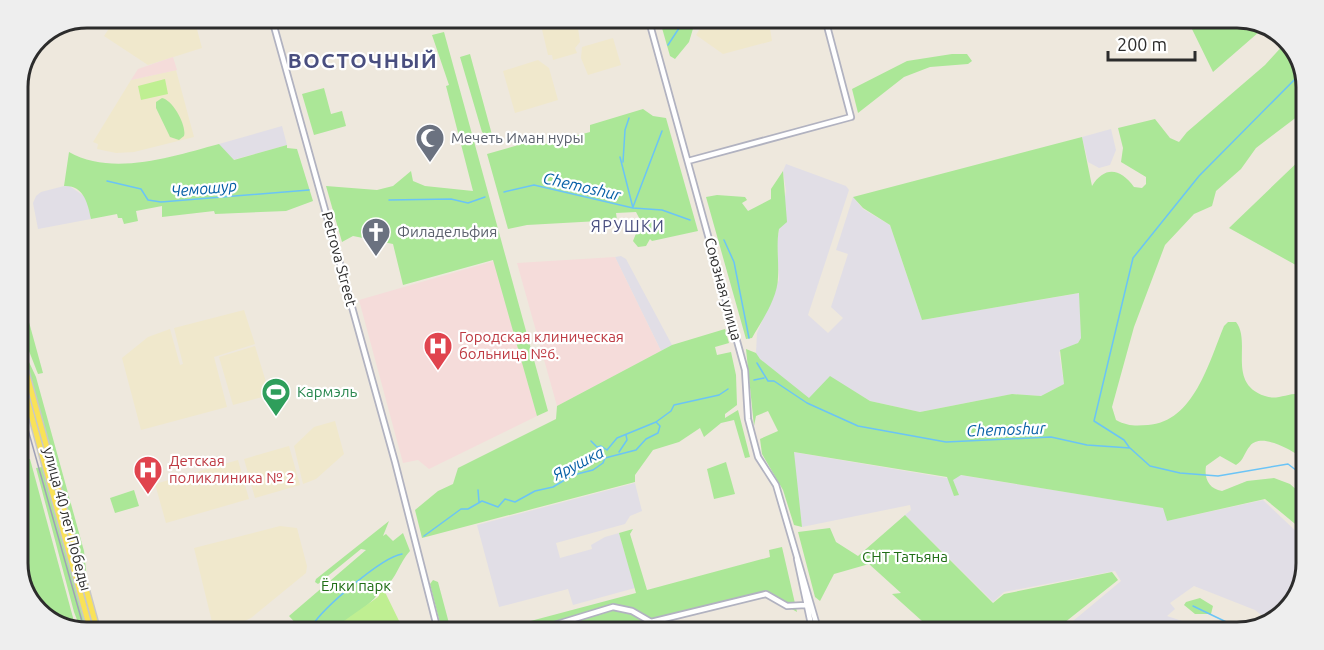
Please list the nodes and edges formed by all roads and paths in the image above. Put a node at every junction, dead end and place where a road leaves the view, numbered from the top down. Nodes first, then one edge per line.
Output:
1 (274, 28) edge
2 (651, 28) edge
3 (828, 28) edge
4 (688, 161) junction
5 (29, 383) edge
6 (29, 407) edge
7 (800, 567) junction
8 (806, 606) junction
9 (88, 621) edge
10 (95, 621) edge
11 (436, 621) edge
12 (567, 621) edge
13 (649, 621) edge
14 (655, 621) edge
15 (810, 621) edge
16 (815, 621) edge

1 - 11 main road, Petrova Street
2 - 4 main road, Союзная улица
3 - 4 main road
4 - 7 main road, Союзная улица
5 - 10 main road, улица 40 лет Победы
6 - 9 main road, улица 40 лет Победы
7 - 8 main road, Союзная улица
7 - 16 main road, Союзная улица
8 - 14 main road
8 - 15 main road, Союзная улица
12 - 13 main road

